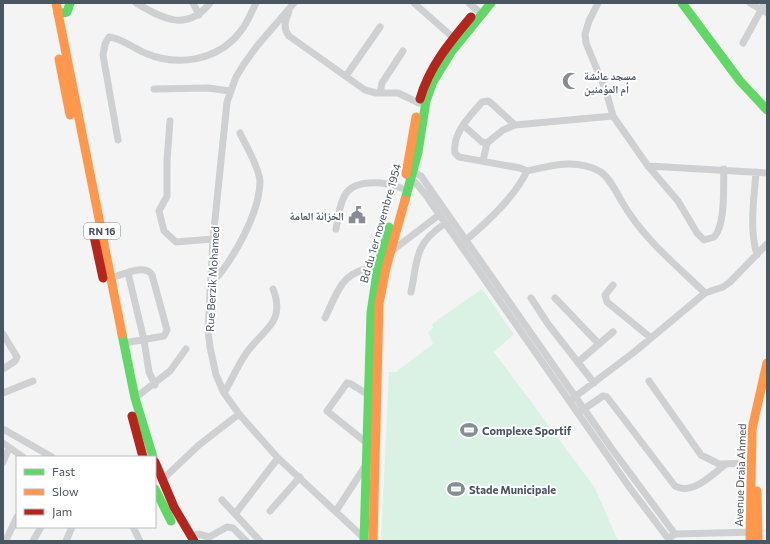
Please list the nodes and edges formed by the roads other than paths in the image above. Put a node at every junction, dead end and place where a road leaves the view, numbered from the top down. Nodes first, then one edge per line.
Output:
1 (47, 3) edge
2 (56, 3) edge
3 (70, 3) edge
4 (136, 3) edge
5 (193, 3) edge
6 (210, 3) edge
7 (256, 3) edge
8 (469, 3) edge
9 (491, 3) edge
10 (598, 3) edge
11 (682, 3) edge
12 (750, 3) edge
13 (292, 4) edge
14 (416, 4) edge
15 (480, 6) edge
16 (764, 8) edge
17 (58, 14) junction
18 (199, 14) junction
19 (380, 27) dead end
20 (456, 41) junction
21 (742, 43) dead end
22 (403, 51) dead end
23 (346, 76) junction
24 (154, 89) dead end
25 (230, 90) junction
26 (380, 93) junction
27 (419, 103) junction
28 (767, 110) edge
29 (613, 116) junction
30 (170, 121) dead end
31 (463, 125) junction
32 (515, 125) junction
33 (240, 132) dead end
34 (118, 140) dead end
35 (486, 143) junction
36 (483, 161) junction
37 (648, 166) junction
38 (724, 169) junction
39 (527, 171) junction
40 (756, 172) junction
41 (767, 173) edge
42 (410, 174) junction
43 (401, 188) junction
44 (439, 215) junction
45 (444, 224) junction
46 (336, 229) dead end
47 (214, 239) junction
48 (465, 241) junction
49 (767, 244) edge
50 (389, 253) junction
51 (757, 255) junction
52 (379, 264) junction
53 (128, 273) junction
54 (111, 278) junction
55 (212, 283) junction
56 (613, 285) dead end
57 (273, 289) dead end
58 (411, 292) dead end
59 (704, 293) junction
60 (531, 298) dead end
61 (555, 298) dead end
62 (325, 318) dead end
63 (613, 332) dead end
64 (3, 334) edge
65 (651, 338) junction
66 (144, 340) junction
67 (124, 343) junction
68 (599, 344) junction
69 (186, 349) dead end
70 (578, 362) junction
71 (767, 363) edge
72 (3, 369) edge
73 (649, 381) dead end
74 (33, 382) dead end
75 (3, 383) edge
76 (594, 383) junction
77 (767, 384) edge
78 (155, 385) junction
79 (4, 392) edge
80 (224, 393) junction
81 (575, 396) junction
82 (135, 398) junction
83 (373, 398) junction
84 (569, 401) junction
85 (584, 408) junction
86 (577, 413) junction
87 (239, 414) junction
88 (3, 429) edge
89 (368, 444) junction
90 (6, 445) edge
91 (22, 456) edge
92 (50, 456) edge
93 (143, 456) edge
94 (153, 456) edge
95 (278, 458) junction
96 (3, 462) edge
97 (367, 463) junction
98 (751, 463) junction
99 (156, 465) edge
100 (725, 465) junction
101 (300, 477) junction
102 (162, 480) junction
103 (156, 492) edge
104 (222, 500) dead end
105 (270, 510) dead end
106 (336, 511) junction
107 (235, 514) junction
108 (16, 519) edge
109 (41, 528) edge
110 (72, 528) edge
111 (134, 528) edge
112 (176, 529) dead end
113 (676, 534) junction
114 (756, 536) edge
115 (8, 538) edge
116 (192, 539) edge
117 (367, 540) edge
118 (670, 540) edge
119 (33, 541) edge
120 (66, 541) edge
121 (140, 541) edge
122 (246, 541) edge
123 (260, 541) edge

1 - 93 main road, RN 16
2 - 17 main road, RN 16
3 - 17 main road
4 - 18 street
5 - 18 street
6 - 18 street
7 - 34 street
8 - 15 street
9 - 20 main road
10 - 29 street
11 - 28 main road
12 - 16 street
13 - 23 street
13 - 25 street, Rue Berzik Mohamed
14 - 20 street
15 - 20 main road, Bd du 1er novembre 1954
16 - 21 street
17 - 54 main road, RN 16
19 - 23 street
20 - 27 main road, Bd du 1er novembre 1954
20 - 42 main road
22 - 26 street
23 - 26 street
24 - 25 street
25 - 47 street, Rue Berzik Mohamed
26 - 27 street
27 - 42 main road, Bd du 1er novembre 1954
29 - 32 street
29 - 37 street
30 - 47 street
31 - 32 street
31 - 35 street
31 - 36 street
32 - 35 street
33 - 55 street
35 - 36 street
36 - 39 street
37 - 38 street
37 - 38 street
38 - 40 street
39 - 48 street
39 - 59 street
40 - 41 street
40 - 51 street
42 - 43 main road, Bd du 1er novembre 1954
42 - 44 street
42 - 48 street
42 - 50 main road
43 - 46 street
43 - 52 main road, Bd du 1er novembre 1954
44 - 45 street
44 - 50 street
45 - 58 street
45 - 84 street
47 - 55 street, Rue Berzik Mohamed
48 - 81 street
49 - 51 street
50 - 52 street
50 - 83 main road
51 - 59 street
52 - 62 street
52 - 83 main road, Bd du 1er novembre 1954
53 - 54 street
53 - 66 street
53 - 66 street
54 - 67 main road, RN 16
55 - 80 street, Rue Berzik Mohamed
56 - 65 street
57 - 80 street
59 - 65 street
60 - 70 street
61 - 68 street
63 - 68 street
64 - 72 street
65 - 76 street
66 - 67 street
66 - 78 street
67 - 82 main road, RN 16
68 - 70 street
69 - 78 street
70 - 76 street
71 - 98 main road, Avenue Draia Ahmed
73 - 100 street
74 - 79 street
75 - 79 street
76 - 81 street
77 - 114 main road, Avenue Draia Ahmed
78 - 82 street
80 - 87 street, Rue Berzik Mohamed
81 - 84 street
81 - 85 street
82 - 94 main road, RN 16
83 - 89 main road, Bd du 1er novembre 1954
83 - 89 street
83 - 117 main road
84 - 86 street
85 - 86 street
85 - 100 street
85 - 113 street
86 - 118 street
87 - 95 street, Rue Berzik Mohamed
87 - 102 street
88 - 92 street
89 - 97 main road, Bd du 1er novembre 1954
90 - 91 street
90 - 96 street
95 - 101 street, Rue Berzik Mohamed
95 - 107 street
97 - 106 street
97 - 117 main road, Bd du 1er novembre 1954
98 - 100 street
98 - 114 main road, Avenue Draia Ahmed
99 - 102 main road
101 - 105 street
101 - 106 street, Rue Berzik Mohamed
102 - 116 main road
103 - 112 main road
104 - 107 street
106 - 117 street, Rue Berzik Mohamed
107 - 123 street
108 - 115 street
109 - 119 street
110 - 120 street
111 - 121 street
113 - 114 street
113 - 118 street
116 - 122 street

